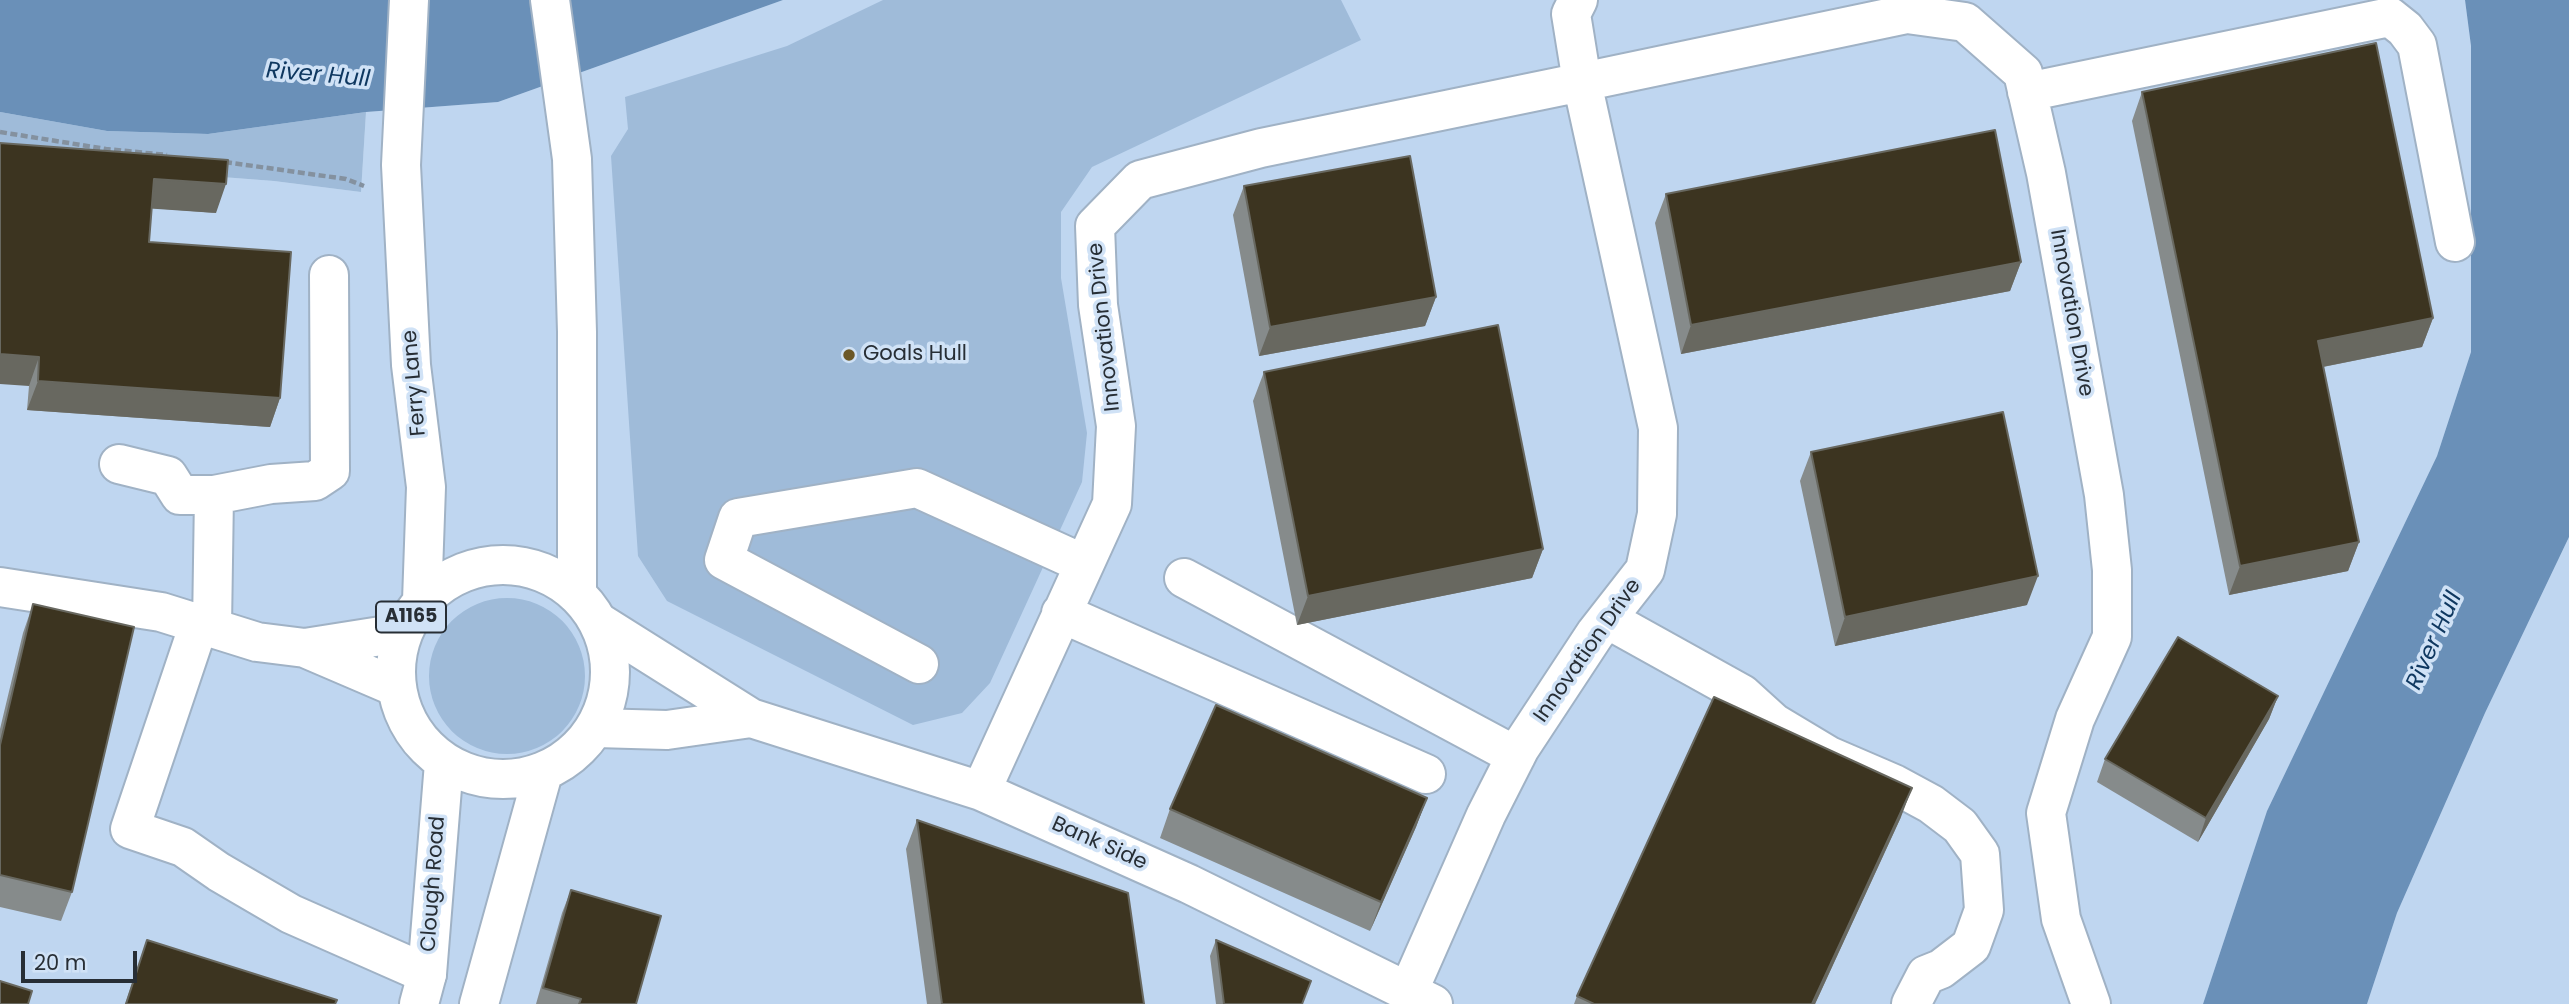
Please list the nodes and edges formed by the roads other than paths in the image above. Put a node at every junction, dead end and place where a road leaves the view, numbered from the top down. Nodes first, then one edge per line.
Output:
1 (408, 0) edge
2 (550, 0) edge
3 (1578, 0) edge
4 (1581, 82) junction
5 (2027, 92) junction
6 (2455, 242) dead end
7 (329, 275) dead end
8 (119, 464) dead end
9 (214, 495) junction
10 (1084, 564) junction
11 (1184, 578) dead end
12 (0, 587) edge
13 (577, 592) junction
14 (422, 601) junction
15 (1061, 613) junction
16 (1607, 619) junction
17 (600, 623) junction
18 (206, 625) junction
19 (400, 633) junction
20 (305, 648) junction
21 (919, 664) dead end
22 (396, 687) junction
23 (751, 718) junction
24 (596, 728) junction
25 (1517, 756) junction
26 (444, 763) junction
27 (543, 773) junction
28 (1426, 774) dead end
29 (981, 791) junction
30 (423, 989) edge
31 (1420, 998) edge
32 (478, 1004) edge
33 (1911, 1004) edge
34 (2091, 1004) edge

1 - 14 street, Ferry Lane / A1165
2 - 13 street
3 - 4 street
4 - 5 street, Innovation Drive
4 - 10 street, Innovation Drive
4 - 16 street, Innovation Drive
5 - 6 street
5 - 34 street, Innovation Drive
7 - 9 street
8 - 9 street
9 - 18 street
10 - 15 street, Innovation Drive
10 - 21 street
11 - 25 street
12 - 18 street
13 - 14 street, A1165
13 - 17 street, A1165
14 - 19 street, A1165
15 - 28 street
15 - 29 street, Innovation Drive
16 - 25 street, Innovation Drive
16 - 33 street
17 - 23 street, Bank Side
17 - 24 street, A1165
18 - 20 street
18 - 30 street
19 - 20 street
19 - 22 street, A1165
20 - 22 street
22 - 26 street, A1165
23 - 24 street, Bank Side
23 - 29 street, Bank Side
24 - 27 street, A1165
25 - 31 street, Innovation Drive
26 - 27 street, A1165
26 - 30 street, Clough Road
27 - 32 street
29 - 31 street, Bank Side

